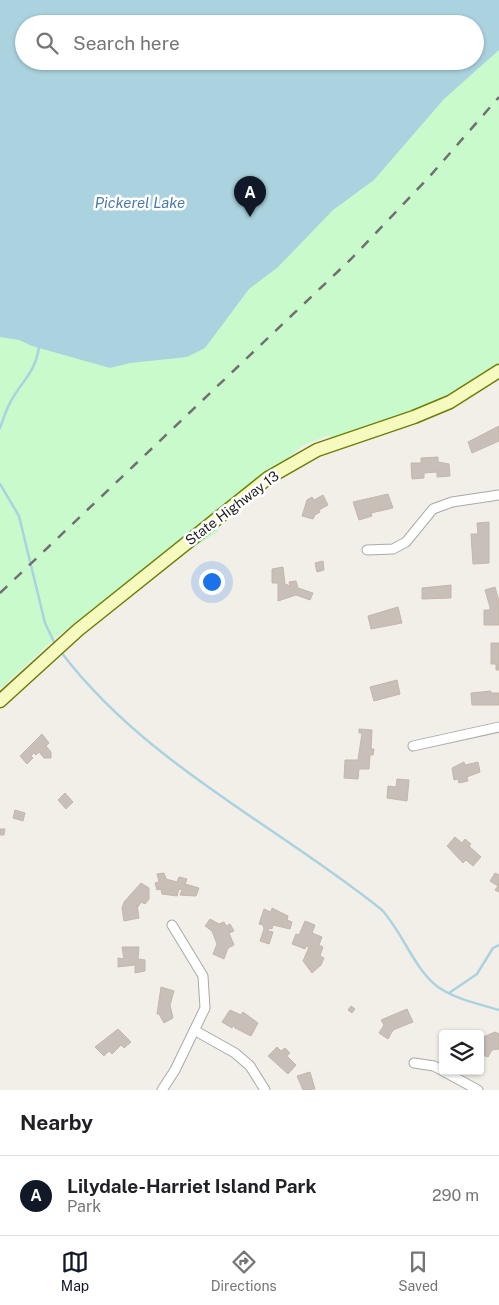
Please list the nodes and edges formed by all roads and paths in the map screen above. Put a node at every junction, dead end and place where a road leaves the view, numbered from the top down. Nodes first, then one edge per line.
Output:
1 (499, 371) edge
2 (499, 495) edge
3 (367, 550) dead end
4 (1, 700) edge
5 (499, 727) edge
6 (413, 746) dead end
7 (172, 926) dead end
8 (194, 1030) junction
9 (414, 1062) dead end
10 (439, 1069) edge
11 (450, 1075) edge
12 (162, 1090) edge
13 (265, 1090) edge
14 (478, 1090) edge

1 - 4 street, State Highway 13
2 - 3 street
5 - 6 street
7 - 8 street
8 - 12 street
8 - 13 street
9 - 10 street
11 - 14 street

